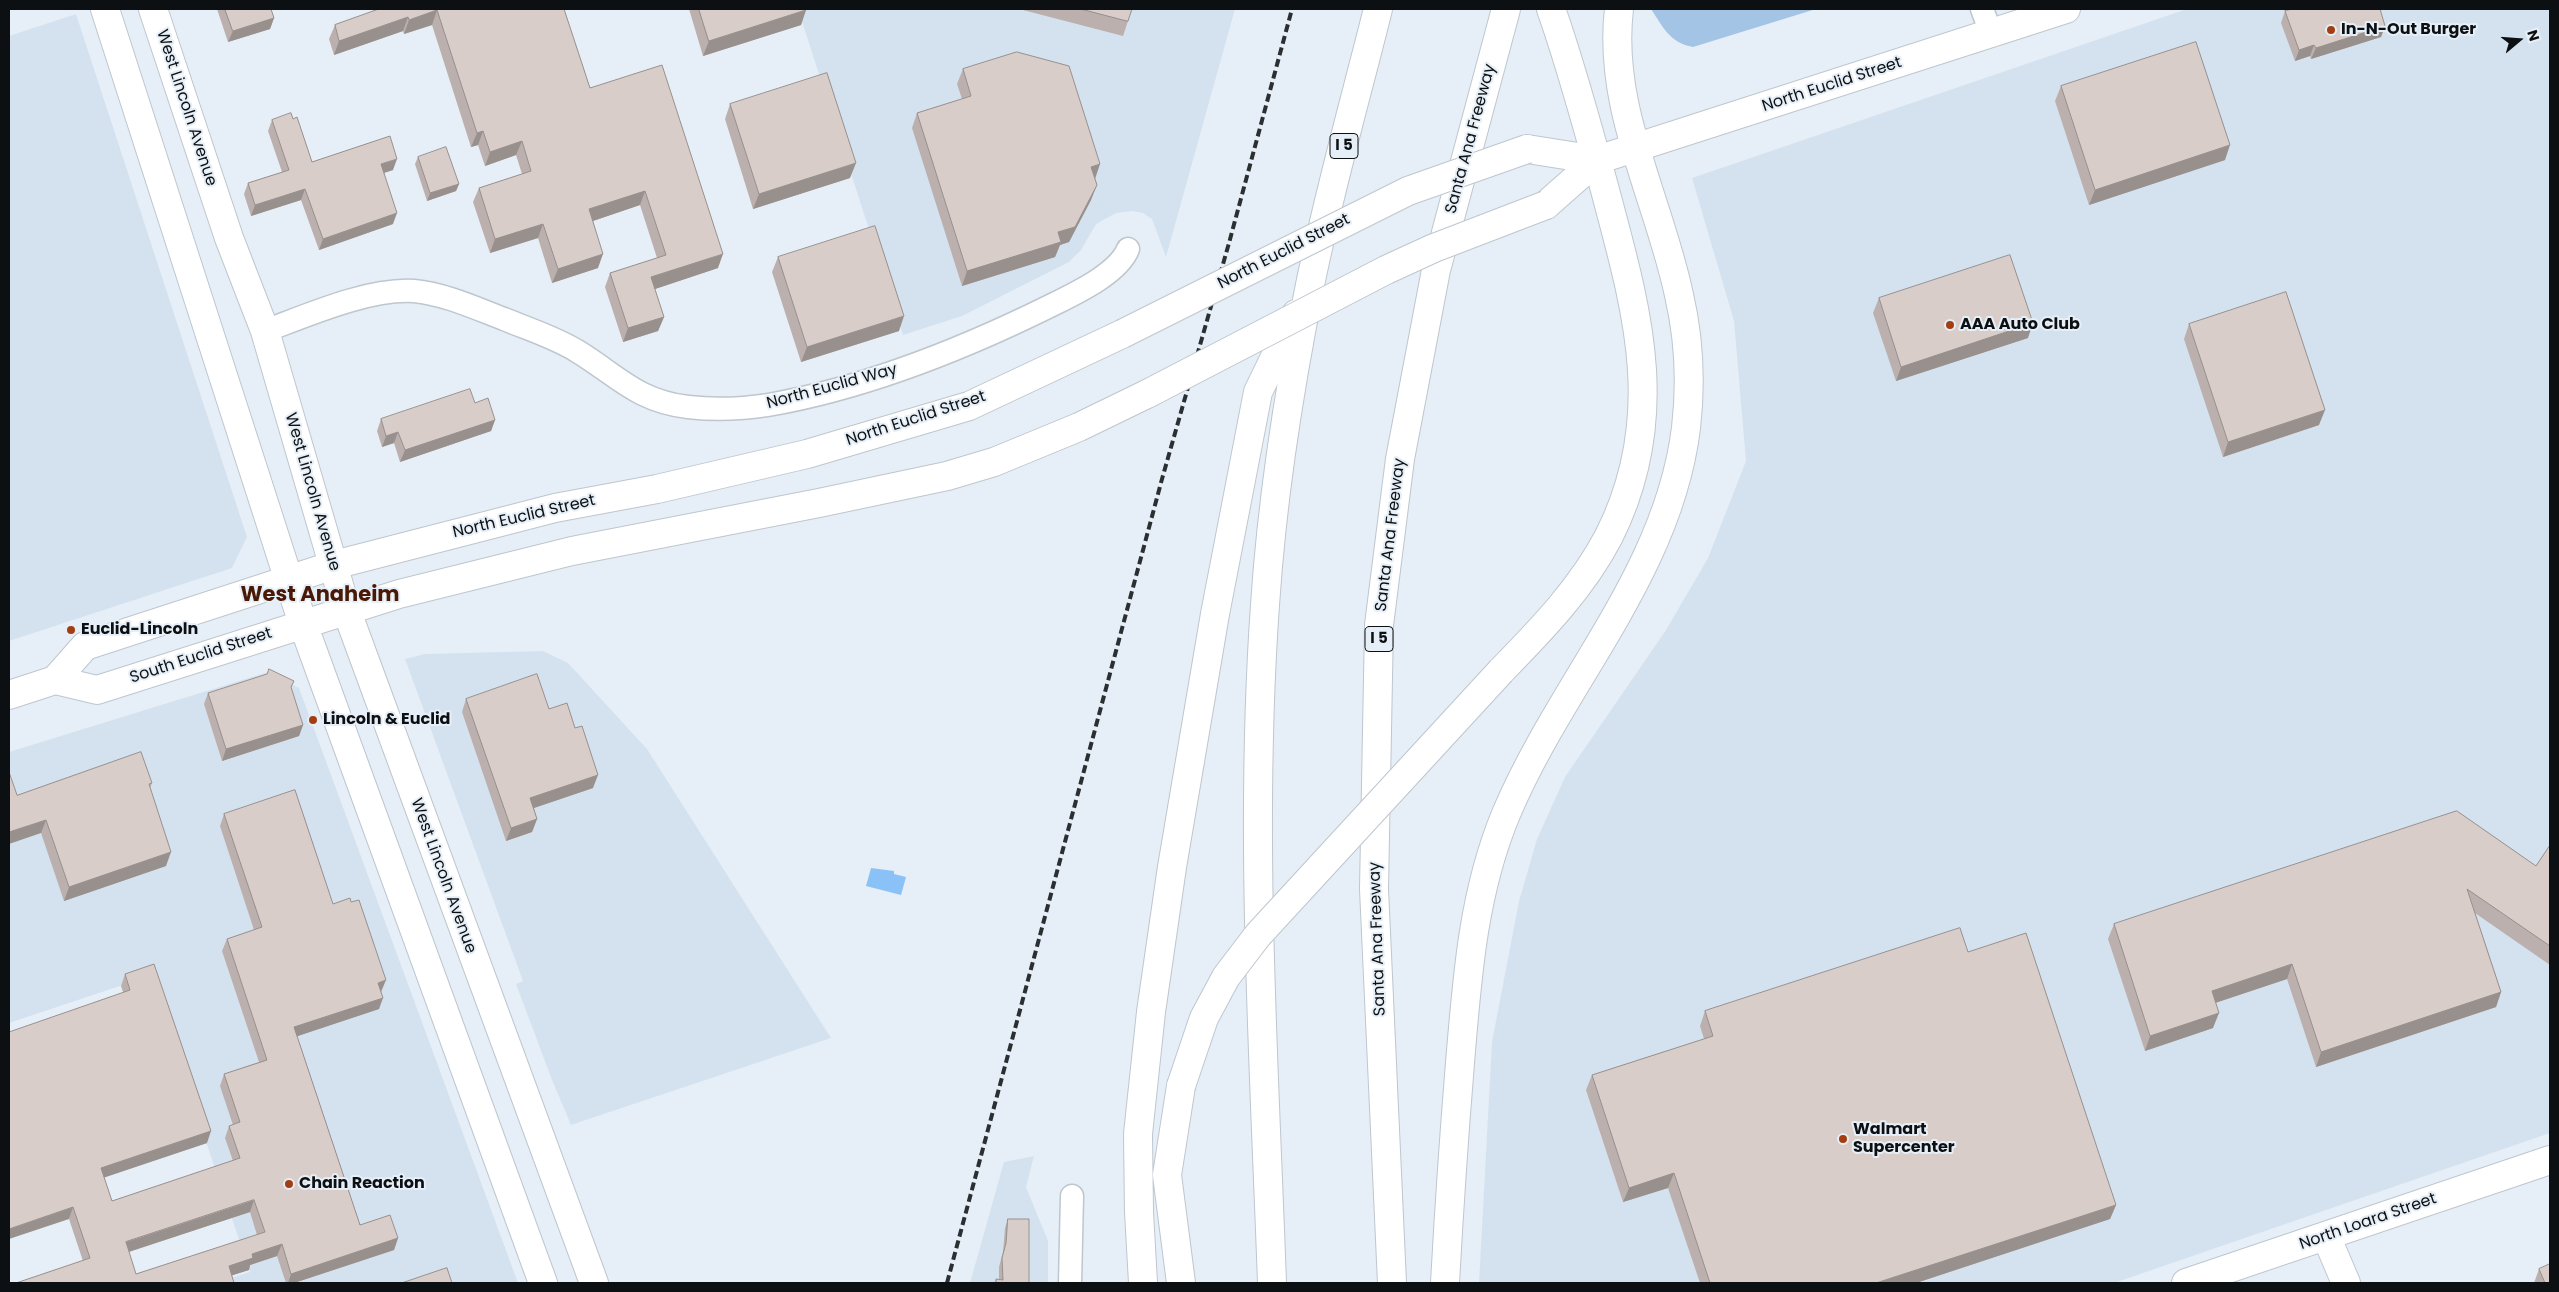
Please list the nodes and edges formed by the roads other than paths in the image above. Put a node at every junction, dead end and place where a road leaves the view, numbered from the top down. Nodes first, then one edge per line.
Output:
1 (106, 9) edge
2 (153, 9) edge
3 (1378, 9) edge
4 (1506, 9) edge
5 (1551, 9) edge
6 (1619, 9) edge
7 (2066, 9) edge
8 (1986, 21) edge
9 (1635, 148) junction
10 (1597, 160) junction
11 (1128, 249) dead end
12 (1310, 284) junction
13 (265, 331) junction
14 (334, 565) junction
15 (288, 581) junction
16 (346, 609) junction
17 (303, 624) junction
18 (55, 680) junction
19 (9, 695) edge
20 (2550, 1160) edge
21 (1072, 1196) dead end
22 (2326, 1236) junction
23 (543, 1283) edge
24 (594, 1283) edge
25 (1070, 1283) edge
26 (1143, 1283) edge
27 (1181, 1283) edge
28 (1272, 1283) edge
29 (1392, 1283) edge
30 (1445, 1283) edge
31 (2186, 1283) edge
32 (2346, 1283) edge

1 - 15 main road
2 - 13 main road, West Lincoln Avenue
3 - 12 main road, I 5
4 - 29 main road, Santa Ana Freeway / I 5
5 - 10 main road
6 - 9 main road
7 - 8 main road, North Euclid Street
8 - 9 main road, North Euclid Street
9 - 10 main road, North Euclid Street
9 - 30 main road
10 - 14 main road, North Euclid Street, bridge
10 - 16 main road, North Euclid Street, bridge
10 - 27 main road, bridge
11 - 13 street, North Euclid Way
12 - 26 main road
12 - 28 main road, I 5
13 - 14 main road, West Lincoln Avenue
14 - 15 main road, North Euclid Street
14 - 16 main road, West Lincoln Avenue
15 - 17 main road
15 - 18 main road
16 - 17 main road, South Euclid Street
16 - 24 main road, West Lincoln Avenue
17 - 18 main road, South Euclid Street
17 - 23 main road
18 - 19 main road
20 - 22 main road, North Loara Street
21 - 25 street
22 - 31 main road, North Loara Street
22 - 32 main road

